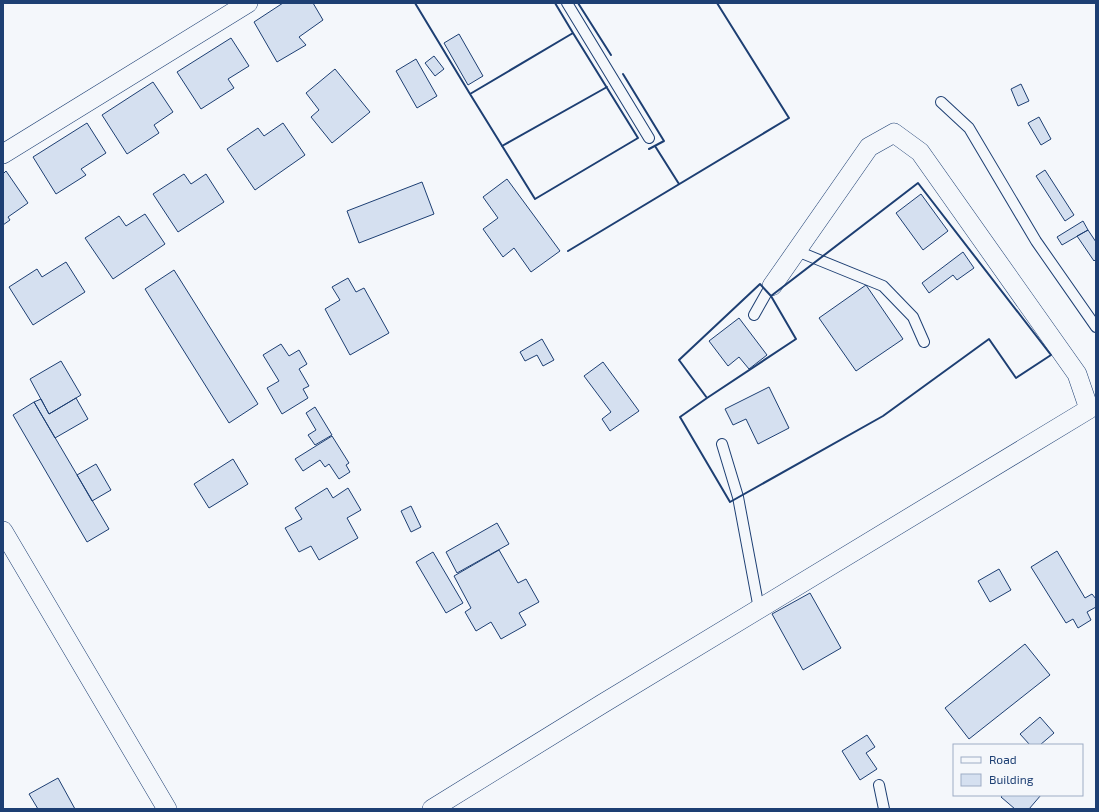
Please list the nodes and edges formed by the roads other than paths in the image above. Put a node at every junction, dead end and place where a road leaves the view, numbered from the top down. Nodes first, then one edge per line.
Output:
1 (248, 3) edge
2 (567, 3) edge
3 (941, 102) dead end
4 (649, 138) dead end
5 (3, 154) edge
6 (797, 252) junction
7 (772, 286) joint
8 (754, 315) dead end
9 (1096, 327) edge
10 (924, 342) dead end
11 (1092, 406) edge
12 (722, 444) dead end
13 (3, 531) edge
14 (759, 609) junction
15 (879, 785) dead end
16 (167, 809) edge
17 (432, 809) edge
18 (884, 809) edge

1 - 5 street
2 - 4 lane
3 - 9 lane
6 - 7 street
6 - 10 lane
6 - 11 street
7 - 8 lane
11 - 14 street
12 - 14 lane
13 - 16 street
14 - 17 street
15 - 18 lane

